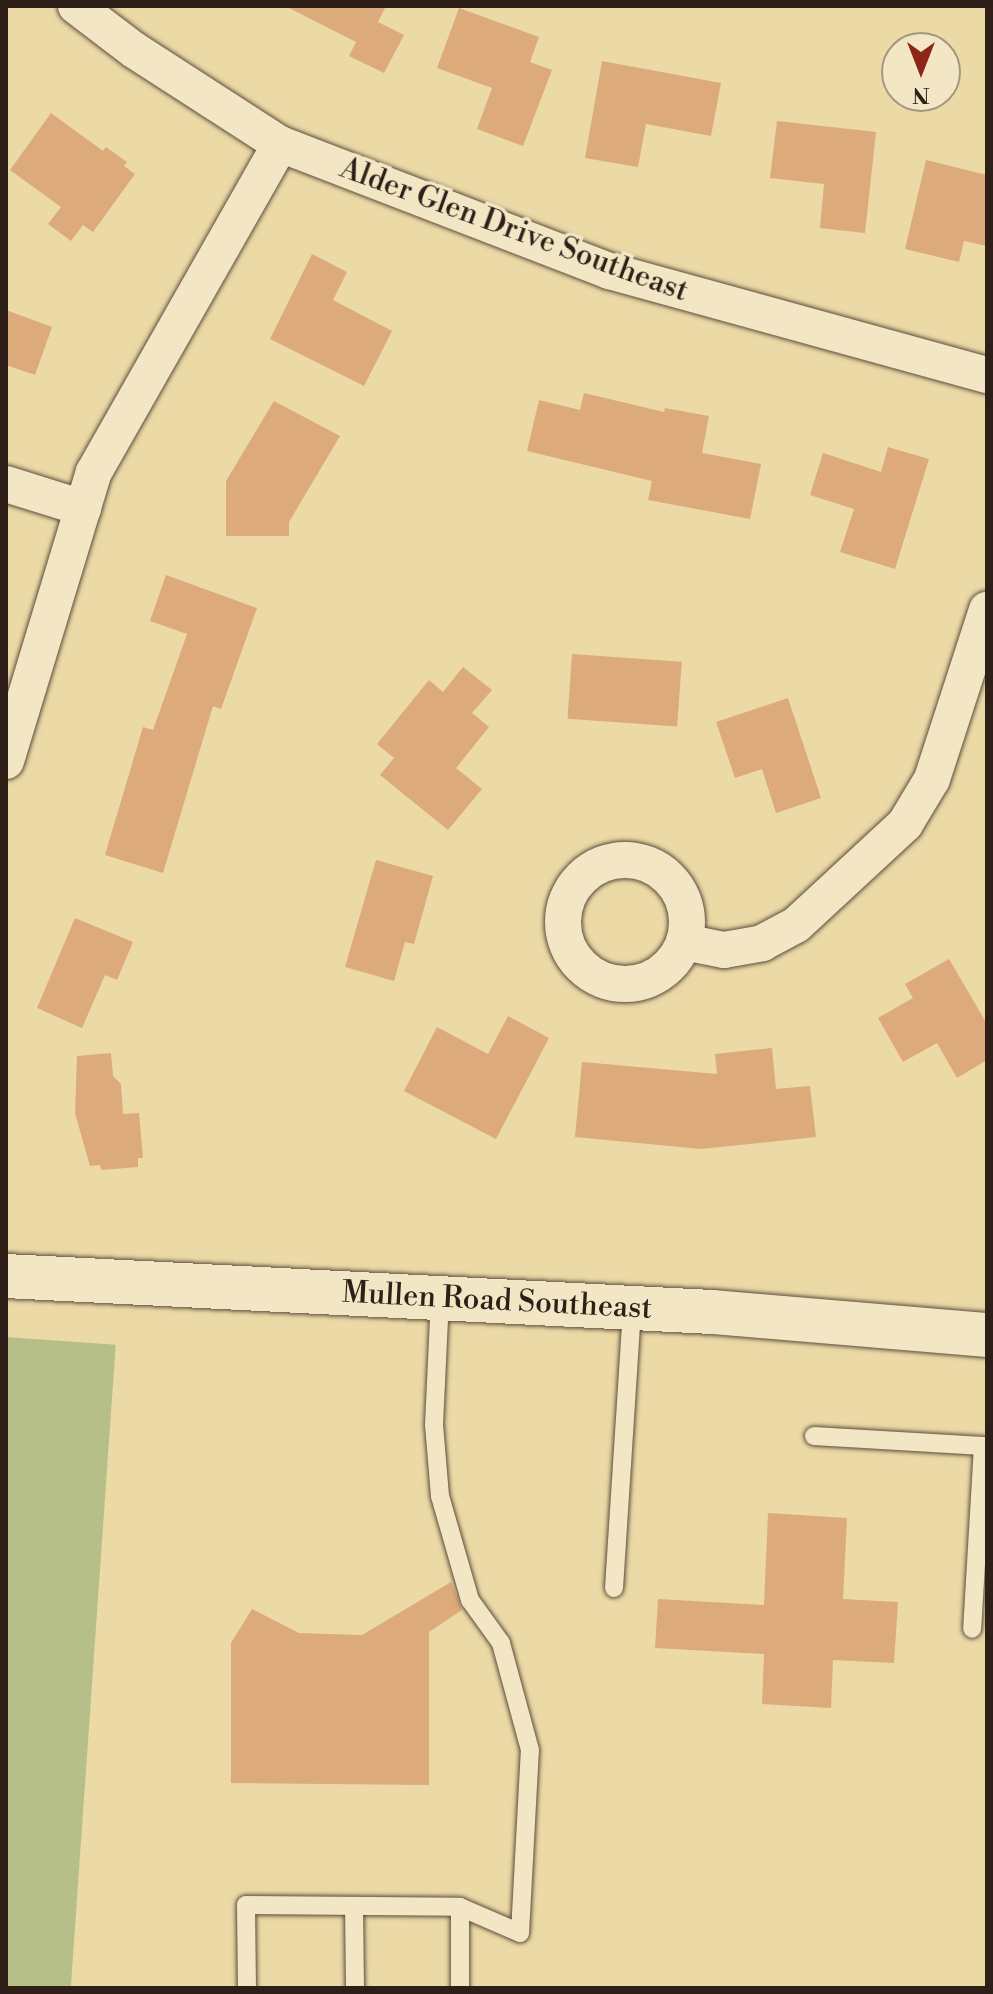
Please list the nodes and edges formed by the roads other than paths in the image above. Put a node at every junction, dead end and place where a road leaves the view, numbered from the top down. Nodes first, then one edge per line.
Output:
1 (76, 6) edge
2 (280, 144) junction
3 (987, 375) edge
4 (6, 484) edge
5 (83, 508) junction
6 (987, 610) edge
7 (6, 761) edge
8 (684, 942) dead end
9 (6, 1276) edge
10 (440, 1298) junction
11 (632, 1308) junction
12 (987, 1335) edge
13 (814, 1436) dead end
14 (614, 1588) dead end
15 (972, 1629) dead end
16 (354, 1906) junction
17 (460, 1907) junction
18 (247, 1988) edge
19 (355, 1988) edge
20 (460, 1988) edge

1 - 2 street, Alder Glen Drive Southeast
2 - 3 street, Alder Glen Drive Southeast
2 - 5 street
4 - 5 street
5 - 7 street
6 - 8 street
9 - 10 street, Mullen Road Southeast
10 - 11 street, Mullen Road Southeast
10 - 17 lane
11 - 12 street, Mullen Road Southeast
11 - 14 lane
13 - 15 lane
16 - 17 lane
16 - 18 lane
16 - 19 lane
17 - 20 lane

